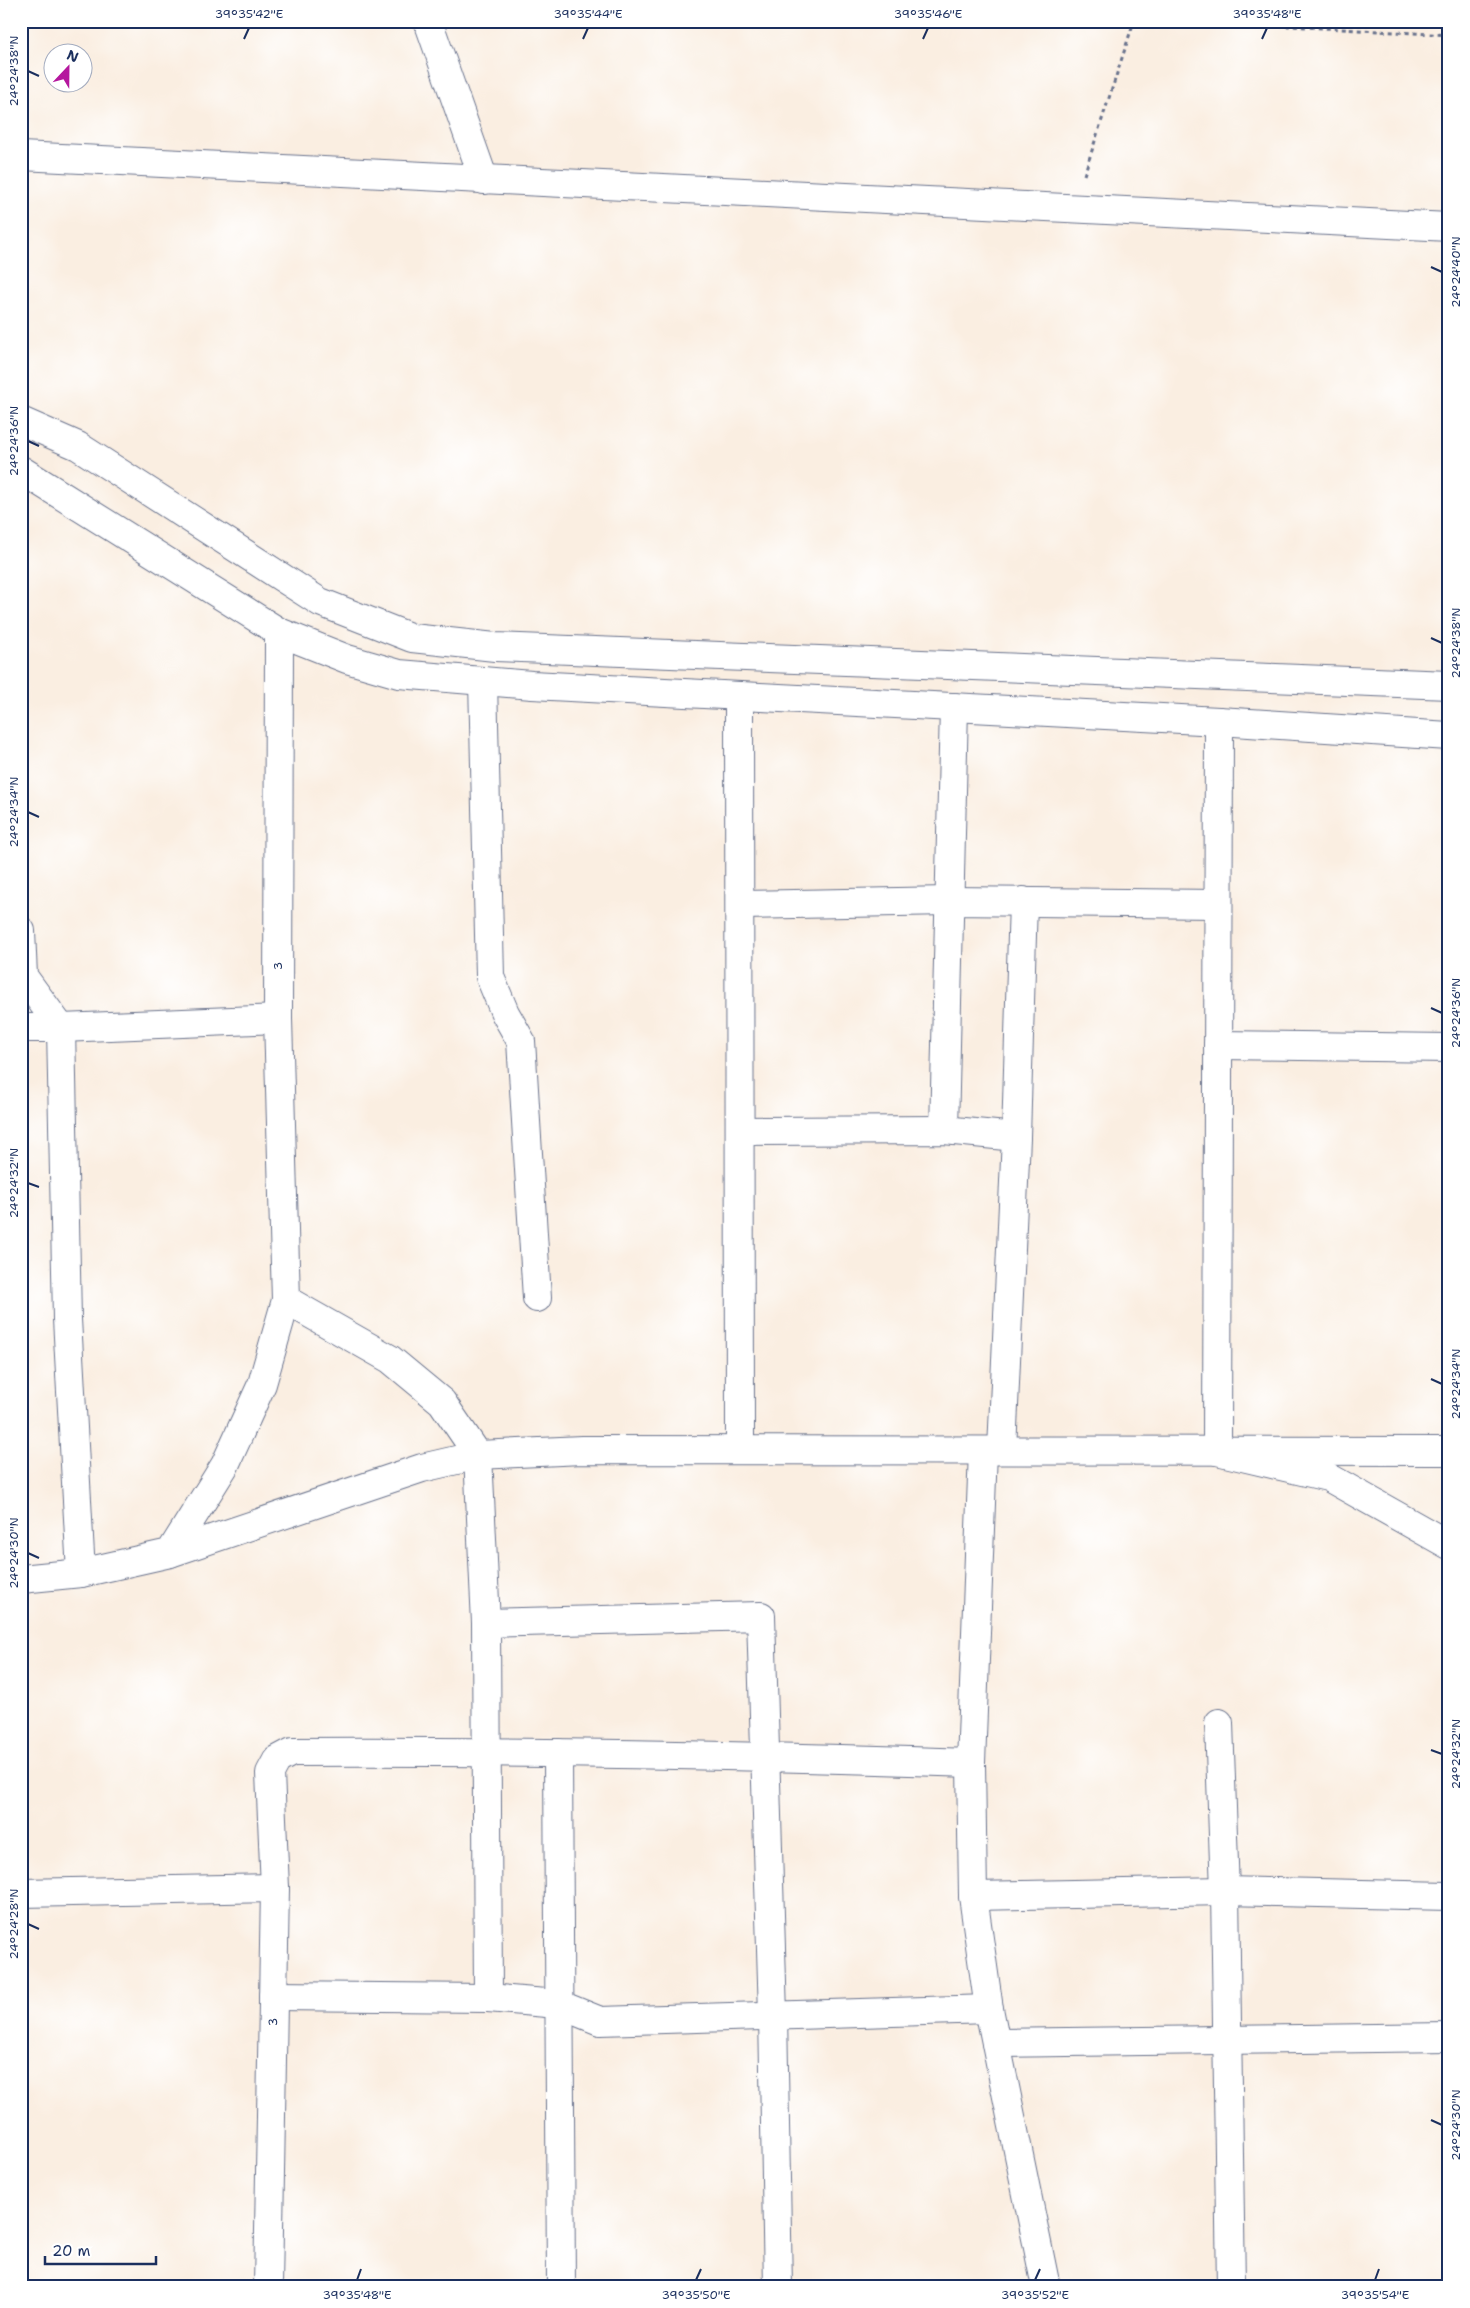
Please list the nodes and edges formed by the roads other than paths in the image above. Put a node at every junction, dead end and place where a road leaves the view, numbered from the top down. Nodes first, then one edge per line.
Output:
1 (428, 21) edge
2 (21, 156) edge
3 (484, 180) junction
4 (1449, 227) edge
5 (21, 422) edge
6 (21, 470) edge
7 (279, 632) junction
8 (483, 681) junction
9 (1449, 685) edge
10 (739, 696) junction
11 (954, 707) junction
12 (1219, 721) junction
13 (1449, 736) edge
14 (950, 901) junction
15 (1024, 901) junction
16 (1218, 904) junction
17 (740, 905) junction
18 (21, 931) edge
19 (278, 1019) junction
20 (21, 1028) edge
21 (61, 1028) junction
22 (1218, 1045) junction
23 (1449, 1048) edge
24 (944, 1130) junction
25 (740, 1131) junction
26 (1016, 1136) junction
27 (537, 1298) dead end
28 (286, 1300) junction
29 (740, 1450) junction
30 (992, 1450) junction
31 (1217, 1451) junction
32 (1449, 1452) edge
33 (478, 1455) junction
34 (1449, 1545) edge
35 (170, 1553) junction
36 (81, 1573) junction
37 (21, 1578) edge
38 (486, 1623) junction
39 (1219, 1723) dead end
40 (487, 1751) junction
41 (558, 1753) junction
42 (766, 1756) junction
43 (971, 1764) junction
44 (275, 1888) junction
45 (1225, 1891) junction
46 (21, 1894) edge
47 (973, 1896) junction
48 (1449, 1896) edge
49 (273, 1996) junction
50 (488, 1998) junction
51 (558, 2004) junction
52 (989, 2009) junction
53 (773, 2015) junction
54 (1449, 2037) edge
55 (1227, 2039) junction
56 (996, 2044) junction
57 (268, 2287) edge
58 (561, 2287) edge
59 (778, 2287) edge
60 (1046, 2287) edge
61 (1231, 2287) edge

1 - 3 street
2 - 3 street
3 - 4 street
5 - 9 street
6 - 7 street
7 - 8 street
7 - 19 street, 3
8 - 10 street
8 - 27 street
10 - 11 street
10 - 17 street
11 - 12 street
11 - 14 street
12 - 13 street
12 - 16 street
14 - 15 street
14 - 17 street
14 - 24 street
15 - 16 street
15 - 26 street
16 - 22 street
17 - 25 street
18 - 21 street
19 - 21 street
19 - 28 street, 3
20 - 21 street
21 - 36 street
22 - 23 street
22 - 31 street
24 - 25 street
24 - 26 street
25 - 29 street
26 - 30 street
28 - 33 street
28 - 35 street, 3
29 - 30 street
29 - 33 street
30 - 31 street
30 - 43 street
31 - 32 street
31 - 34 street
33 - 35 street
33 - 38 street
35 - 36 street
36 - 37 street
38 - 40 street
38 - 42 street
39 - 45 street
40 - 41 street
40 - 44 street, 3
40 - 50 street
41 - 42 street
41 - 51 street
42 - 43 street
42 - 53 street
43 - 47 street
44 - 46 street
44 - 49 street, 3
45 - 47 street
45 - 48 street
45 - 55 street
47 - 52 street
49 - 50 street
49 - 57 street, 3
50 - 51 street
51 - 53 street
51 - 58 street
52 - 53 street
52 - 56 street
53 - 59 street
54 - 55 street
55 - 56 street
55 - 61 street
56 - 60 street

